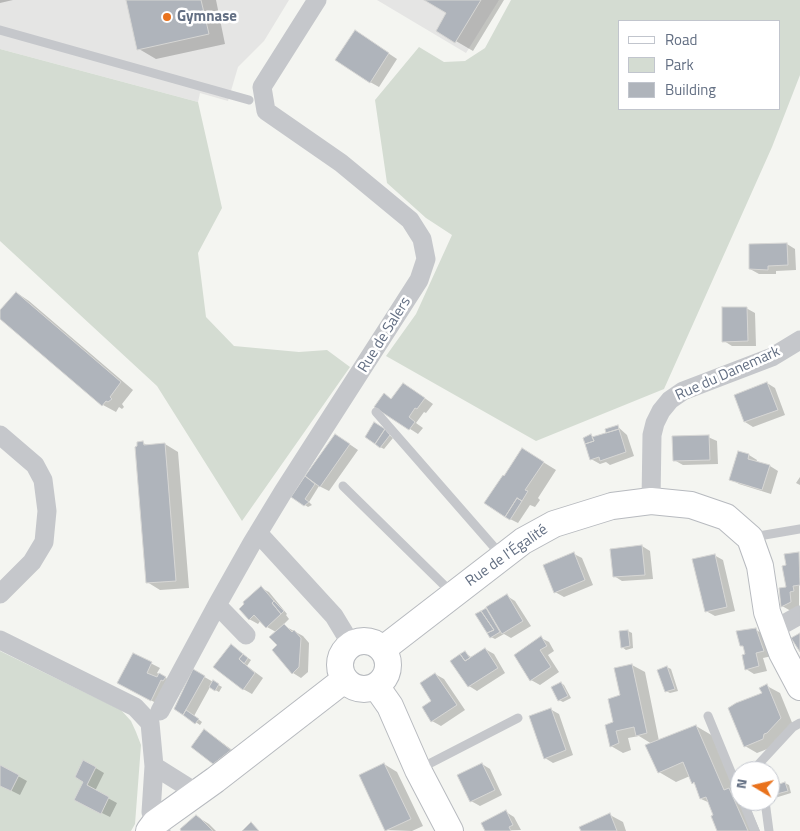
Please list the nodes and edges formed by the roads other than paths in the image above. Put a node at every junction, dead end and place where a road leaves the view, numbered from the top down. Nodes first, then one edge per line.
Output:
1 (317, 0) edge
2 (0, 30) edge
3 (249, 100) dead end
4 (800, 340) edge
5 (376, 412) dead end
6 (0, 435) edge
7 (343, 486) dead end
8 (651, 502) junction
9 (800, 529) edge
10 (258, 533) junction
11 (750, 538) junction
12 (502, 557) junction
13 (0, 594) edge
14 (453, 594) junction
15 (217, 605) junction
16 (800, 615) edge
17 (773, 630) junction
18 (246, 635) dead end
19 (0, 640) edge
20 (351, 644) junction
21 (383, 650) junction
22 (344, 680) junction
23 (376, 686) junction
24 (800, 687) edge
25 (708, 716) dead end
26 (155, 717) junction
27 (518, 718) dead end
28 (800, 723) edge
29 (762, 761) edge
30 (154, 766) junction
31 (418, 770) junction
32 (730, 770) edge
33 (197, 793) junction
34 (747, 811) edge
35 (766, 811) edge
36 (155, 828) edge
37 (450, 831) edge
38 (755, 831) edge
39 (769, 831) edge

1 - 10 street, Rue de Salers
2 - 3 lane
4 - 8 street, Rue du Danemark
5 - 12 lane
6 - 13 street
7 - 14 lane
8 - 11 street, Rue de l'Égalité
8 - 12 street, Rue de l'Égalité
9 - 11 lane
10 - 15 street, Rue de Salers
10 - 20 street
11 - 17 street, Rue de l'Égalité
12 - 14 street, Rue de l'Égalité
14 - 21 street, Rue de l'Égalité
15 - 18 street
15 - 26 street, Rue de Salers
16 - 17 street
17 - 24 street, Rue de l'Égalité
19 - 26 street
20 - 21 street
20 - 22 street
21 - 23 street
22 - 23 street
22 - 33 street
23 - 31 street
25 - 32 lane
26 - 30 street
27 - 31 lane
28 - 29 lane
30 - 33 street
30 - 36 street
31 - 37 street
33 - 36 street
34 - 38 lane
35 - 39 lane

